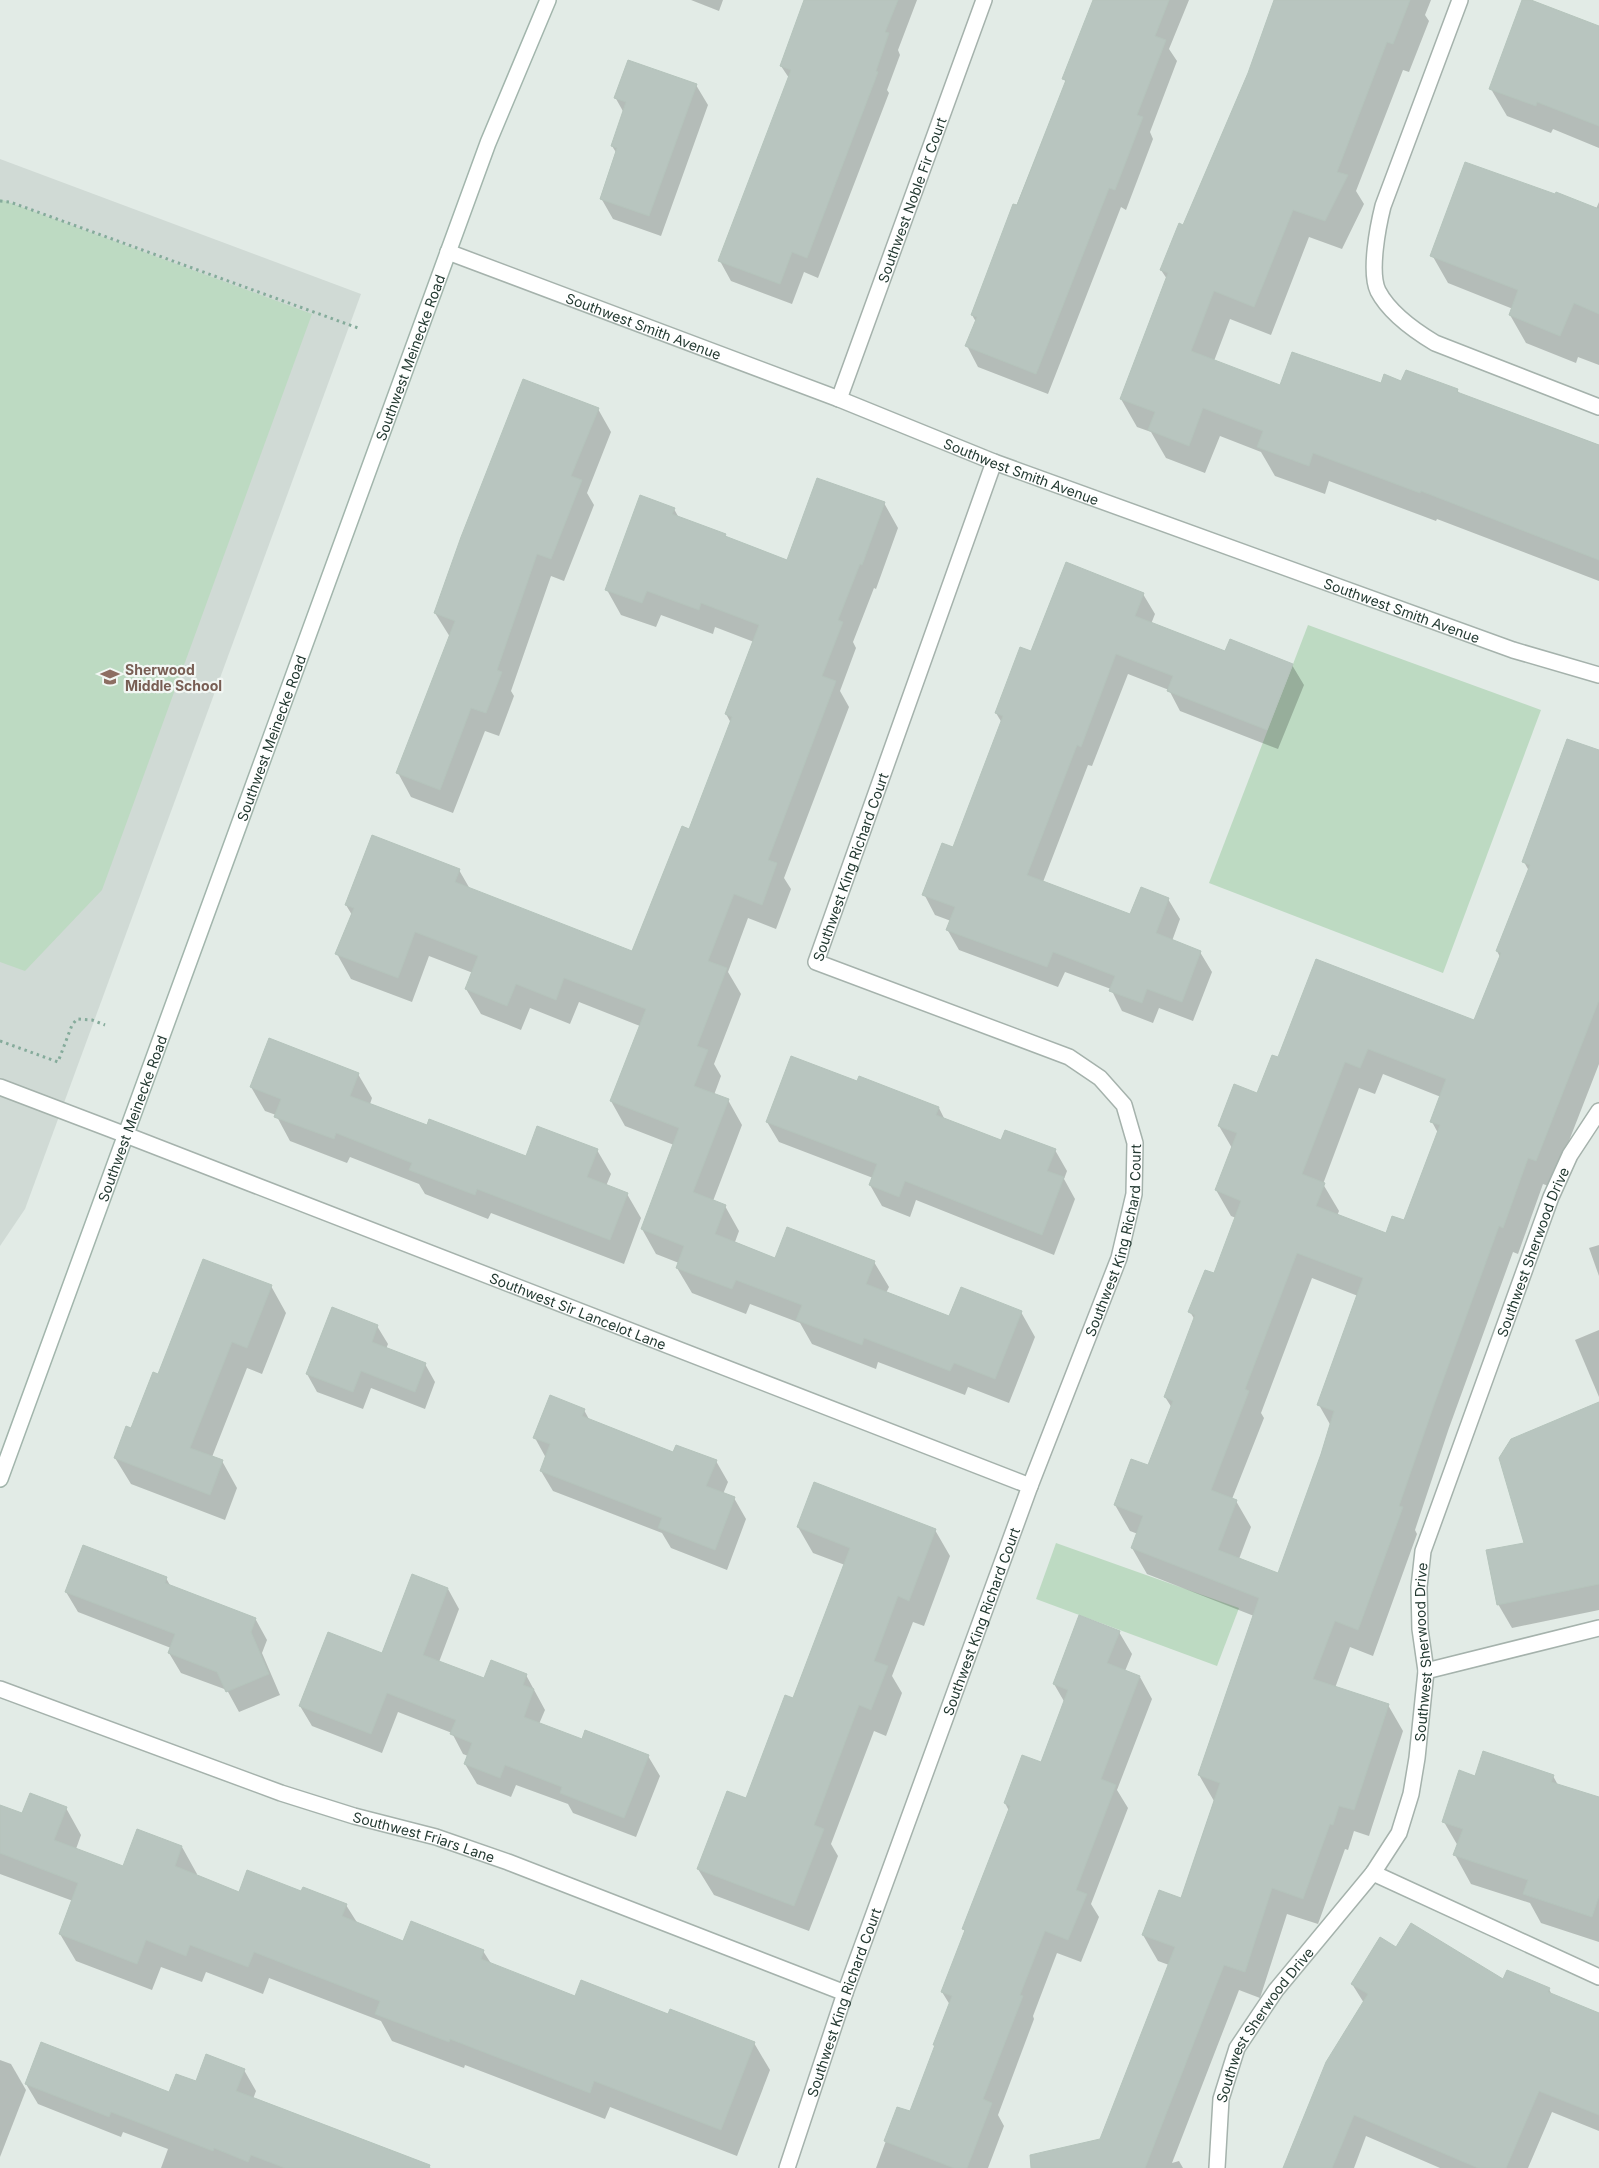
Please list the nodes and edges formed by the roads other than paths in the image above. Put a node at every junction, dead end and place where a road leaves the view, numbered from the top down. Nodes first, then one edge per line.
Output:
1 (548, 0) edge
2 (984, 0) edge
3 (1460, 0) edge
4 (448, 252) junction
5 (839, 398) junction
6 (1599, 407) edge
7 (994, 462) junction
8 (1599, 675) edge
9 (0, 1087) edge
10 (1599, 1111) edge
11 (126, 1135) junction
12 (0, 1479) edge
13 (1030, 1486) junction
14 (1599, 1628) edge
15 (1426, 1672) junction
16 (0, 1689) edge
17 (1373, 1873) junction
18 (1599, 1978) edge
19 (845, 1993) junction
20 (787, 2168) edge
21 (1217, 2168) edge

1 - 4 street, Southwest Meinecke Road
2 - 5 street, Southwest Noble Fir Court
3 - 6 street
4 - 5 street, Southwest Smith Avenue
4 - 11 street, Southwest Meinecke Road
5 - 7 street, Southwest Smith Avenue
7 - 8 street, Southwest Smith Avenue
7 - 13 street, Southwest King Richard Court
9 - 11 street, Southwest Sir Lancelot Lane
10 - 15 street, Southwest Sherwood Drive
11 - 12 street, Southwest Meinecke Road
11 - 13 street, Southwest Sir Lancelot Lane
13 - 19 street, Southwest King Richard Court
14 - 15 street
15 - 17 street, Southwest Sherwood Drive
16 - 19 street, Southwest Friars Lane
17 - 18 street
17 - 21 street, Southwest Sherwood Drive
19 - 20 street, Southwest King Richard Court

